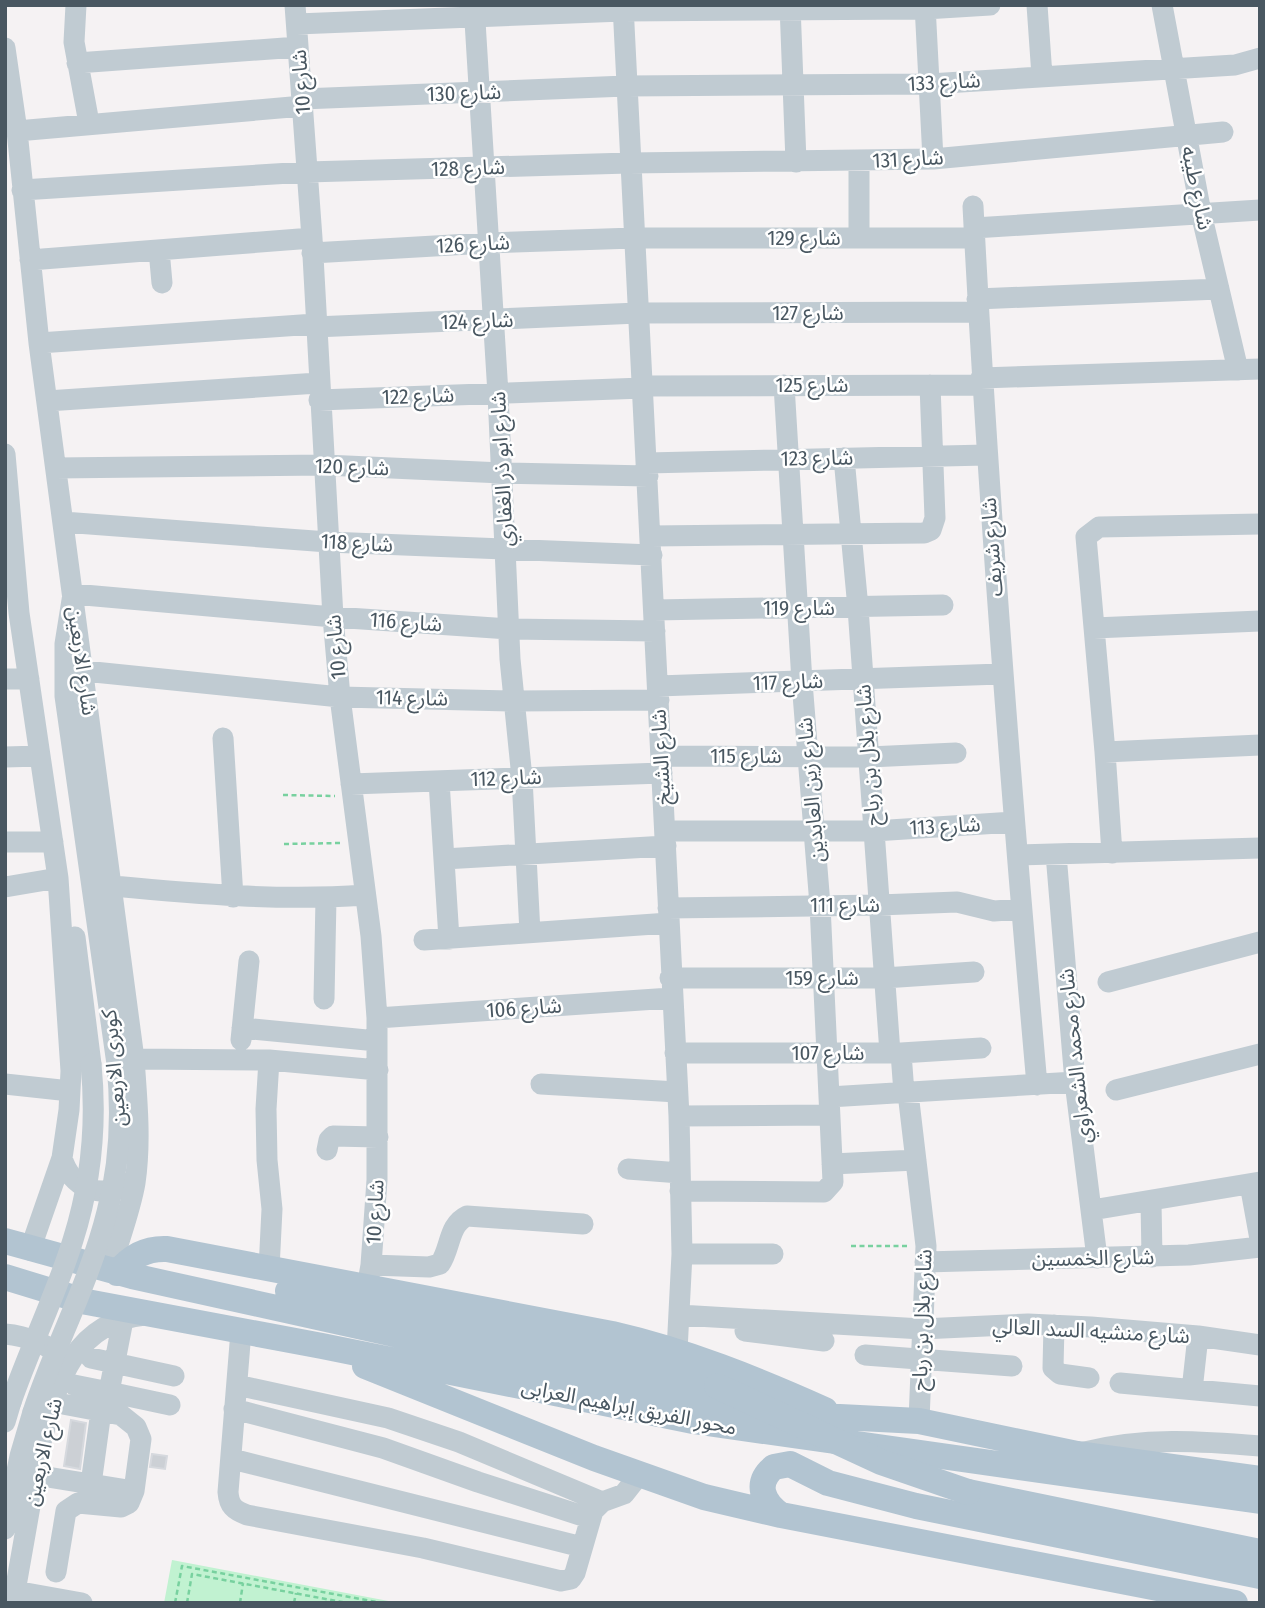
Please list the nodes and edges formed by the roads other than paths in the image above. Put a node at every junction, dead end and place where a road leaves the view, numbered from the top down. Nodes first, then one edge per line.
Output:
1 (76, 5) edge
2 (990, 5) edge
3 (1037, 5) edge
4 (1161, 5) edge
5 (790, 7) edge
6 (842, 7) edge
7 (925, 7) edge
8 (623, 8) edge
9 (474, 11) edge
10 (296, 15) edge
11 (298, 47) junction
12 (5, 48) edge
13 (1260, 58) edge
14 (77, 63) junction
15 (1173, 68) junction
16 (1042, 76) junction
17 (929, 84) junction
18 (792, 85) junction
19 (626, 86) junction
20 (481, 92) junction
21 (302, 102) junction
22 (89, 123) junction
23 (17, 131) junction
24 (1223, 132) dead end
25 (1186, 135) junction
26 (933, 159) junction
27 (796, 162) junction
28 (859, 162) junction
29 (629, 163) junction
30 (484, 168) junction
31 (307, 172) junction
32 (22, 190) junction
33 (973, 206) dead end
34 (1260, 210) edge
35 (1201, 213) junction
36 (974, 233) junction
37 (859, 238) junction
38 (634, 239) junction
39 (487, 243) junction
40 (312, 246) junction
41 (159, 250) junction
42 (30, 260) junction
43 (162, 283) dead end
44 (1219, 289) junction
45 (978, 306) junction
46 (638, 313) junction
47 (493, 321) junction
48 (315, 326) junction
49 (39, 343) junction
50 (1260, 369) edge
51 (1238, 370) junction
52 (982, 381) junction
53 (784, 385) junction
54 (930, 385) junction
55 (643, 387) junction
56 (319, 391) junction
57 (498, 394) junction
58 (47, 401) junction
59 (5, 454) edge
60 (986, 455) junction
61 (931, 456) junction
62 (844, 458) junction
63 (789, 459) junction
64 (325, 465) junction
65 (56, 468) junction
66 (648, 469) junction
67 (502, 473) junction
68 (8, 514) edge
69 (63, 522) junction
70 (1260, 524) edge
71 (793, 534) junction
72 (852, 534) junction
73 (328, 542) junction
74 (651, 546) junction
75 (506, 551) junction
76 (73, 594) junction
77 (943, 605) dead end
78 (798, 608) junction
79 (858, 608) junction
80 (654, 610) junction
81 (12, 612) edge
82 (333, 617) junction
83 (1260, 621) edge
84 (1094, 628) junction
85 (509, 629) junction
86 (656, 631) junction
87 (84, 671) junction
88 (1001, 674) junction
89 (5, 679) edge
90 (29, 679) junction
91 (862, 680) junction
92 (802, 682) junction
93 (658, 693) junction
94 (340, 697) junction
95 (515, 701) junction
96 (223, 738) dead end
97 (1260, 745) edge
98 (1105, 752) junction
99 (956, 753) dead end
100 (40, 755) junction
101 (5, 757) edge
102 (809, 757) junction
103 (869, 757) junction
104 (662, 764) junction
105 (522, 778) junction
106 (439, 780) junction
107 (352, 790) junction
108 (1014, 822) junction
109 (815, 830) junction
110 (874, 831) junction
111 (665, 839) junction
112 (5, 842) edge
113 (53, 842) junction
114 (1260, 848) edge
115 (1112, 853) junction
116 (525, 854) junction
117 (1056, 854) junction
118 (1018, 855) junction
119 (444, 859) junction
120 (58, 878) junction
121 (113, 886) junction
122 (5, 887) edge
123 (365, 895) junction
124 (233, 897) junction
125 (326, 898) junction
126 (820, 905) junction
127 (878, 905) junction
128 (1021, 909) junction
129 (668, 915) junction
130 (530, 933) junction
131 (449, 939) junction
132 (424, 940) dead end
133 (1260, 942) edge
134 (249, 961) dead end
135 (974, 972) dead end
136 (824, 978) junction
137 (884, 978) junction
138 (1108, 982) dead end
139 (671, 988) junction
140 (324, 999) dead end
141 (377, 1018) junction
142 (242, 1028) junction
143 (377, 1041) junction
144 (981, 1048) dead end
145 (827, 1052) junction
146 (675, 1053) junction
147 (895, 1053) junction
148 (1260, 1055) edge
149 (240, 1060) junction
150 (269, 1060) junction
151 (126, 1062) junction
152 (378, 1070) junction
153 (1076, 1082) junction
154 (5, 1084) edge
155 (541, 1084) dead end
156 (1037, 1085) junction
157 (1116, 1090) dead end
158 (70, 1091) junction
159 (677, 1092) junction
160 (906, 1093) junction
161 (829, 1106) junction
162 (679, 1116) junction
163 (378, 1137) junction
164 (327, 1150) dead end
165 (62, 1158) junction
166 (916, 1160) junction
167 (832, 1164) junction
168 (628, 1169) dead end
169 (136, 1171) junction
170 (680, 1182) junction
171 (1255, 1183) edge
172 (1151, 1202) junction
173 (1092, 1210) junction
174 (583, 1224) dead end
175 (5, 1232) edge
176 (1260, 1239) edge
177 (18, 1246) edge
178 (1260, 1247) edge
179 (682, 1254) junction
180 (773, 1254) dead end
181 (925, 1254) junction
182 (1153, 1257) junction
183 (1097, 1258) junction
184 (269, 1269) junction
185 (120, 1273) junction
186 (369, 1276) junction
187 (5, 1277) edge
188 (154, 1314) junction
189 (680, 1315) junction
190 (123, 1320) junction
191 (1054, 1325) junction
192 (772, 1327) junction
193 (922, 1329) junction
194 (736, 1330) dead end
195 (241, 1331) junction
196 (5, 1334) edge
197 (1198, 1336) junction
198 (824, 1341) dead end
199 (1260, 1345) edge
200 (322, 1346) junction
201 (677, 1351) junction
202 (865, 1355) dead end
203 (91, 1358) dead end
204 (921, 1359) junction
205 (69, 1361) junction
206 (114, 1363) junction
207 (1012, 1366) dead end
208 (174, 1376) dead end
209 (1089, 1378) dead end
210 (1120, 1383) dead end
211 (74, 1385) dead end
212 (237, 1385) junction
213 (1192, 1390) junction
214 (1260, 1396) edge
215 (52, 1402) junction
216 (105, 1402) junction
217 (170, 1405) dead end
218 (234, 1409) junction
219 (8, 1412) edge
220 (839, 1417) junction
221 (919, 1422) junction
222 (1260, 1446) edge
223 (920, 1452) junction
224 (1077, 1454) junction
225 (232, 1459) junction
226 (35, 1475) junction
227 (639, 1475) junction
228 (1260, 1479) edge
229 (91, 1484) junction
230 (134, 1491) junction
231 (1260, 1501) edge
232 (916, 1506) junction
233 (595, 1510) junction
234 (781, 1515) junction
235 (5, 1529) edge
236 (582, 1547) junction
237 (1260, 1552) edge
238 (56, 1572) dead end
239 (1260, 1576) edge
240 (14, 1597) edge
241 (70, 1602) edge
242 (1235, 1603) edge

1 - 14 street
2 - 7 street
3 - 16 street
4 - 15 street, شارع طيبه
5 - 6 street
5 - 8 street
5 - 18 street
6 - 7 street
7 - 17 street
8 - 9 street
8 - 19 street, شارع الشيخ
9 - 10 street
9 - 20 street, شارع ابو ذر الغفاري
10 - 11 street, شارع 10
11 - 14 street
11 - 21 street, شارع 10
12 - 23 street, شارع الاربعين
13 - 15 street, شارع 133
14 - 22 street
15 - 16 street, شارع 133
15 - 25 street, شارع طيبه
16 - 17 street, شارع 133
17 - 18 street, شارع 133
17 - 26 street
18 - 19 street, شارع 133
18 - 27 street
19 - 20 street, شارع 130
19 - 29 street, شارع الشيخ
20 - 21 street, شارع 130
20 - 30 street, شارع ابو ذر الغفاري
21 - 22 street, شارع 130
21 - 31 street, شارع 10
22 - 23 street, شارع 130
23 - 32 street, شارع الاربعين
24 - 25 street, شارع 131
25 - 26 street, شارع 131
25 - 35 street, شارع طيبه
26 - 28 street, شارع 131
27 - 28 street, شارع 131
27 - 29 street, شارع 131
28 - 37 street
29 - 30 street, شارع 128
29 - 38 street, شارع الشيخ
30 - 31 street, شارع 128
30 - 39 street, شارع ابو ذر الغفاري
31 - 32 street, شارع 128
31 - 40 street, شارع 10
32 - 42 street, شارع الاربعين
33 - 36 street
34 - 35 street, شارع 129
35 - 36 street, شارع 129
35 - 44 street, شارع طيبه
36 - 37 street, شارع 129
36 - 45 street, شارع شريف
37 - 38 street, شارع 129
38 - 39 street, شارع 126
38 - 46 street, شارع الشيخ
39 - 40 street, شارع 126
39 - 47 street, شارع ابو ذر الغفاري
40 - 41 street, شارع 126
40 - 48 street, شارع 10
41 - 42 street, شارع 126
41 - 43 street
42 - 49 street, شارع الاربعين
44 - 45 street, شارع 127
44 - 51 street, شارع طيبه
45 - 46 street, شارع 127
45 - 52 street, شارع شريف
46 - 47 street, شارع 124
46 - 55 street, شارع الشيخ
47 - 48 street, شارع 124
47 - 57 street, شارع ابو ذر الغفاري
48 - 49 street, شارع 124
48 - 56 street, شارع 10
49 - 58 street, شارع الاربعين
50 - 51 street, شارع 125
51 - 52 street, شارع 125
52 - 54 street, شارع 125
52 - 60 street, شارع شريف
53 - 54 street, شارع 125
53 - 55 street, شارع 125
53 - 63 street, شارع زين العابدين
54 - 61 street
55 - 57 street, شارع 122
55 - 66 street, شارع الشيخ
56 - 57 street, شارع 122
56 - 58 street, شارع 122
56 - 64 street, شارع 10
57 - 67 street, شارع ابو ذر الغفاري
58 - 65 street, شارع الاربعين
59 - 68 street
60 - 61 street, شارع 123
60 - 88 street, شارع شريف
61 - 62 street, شارع 123
61 - 72 street, شارع 118
62 - 63 street, شارع 123
62 - 72 street, شارع بلال بن رباح
63 - 66 street, شارع 123
63 - 71 street, شارع زين العابدين
64 - 65 street, شارع 120
64 - 67 street, شارع 120
64 - 73 street, شارع 10
65 - 69 street, شارع الاربعين
66 - 67 street, شارع 120
66 - 74 street, شارع الشيخ
67 - 75 street, شارع ابو ذر الغفاري
68 - 81 street
69 - 73 street, شارع 118
69 - 76 street, شارع الاربعين
70 - 84 street
71 - 72 street, شارع 118
71 - 74 street, شارع 118
71 - 78 street, شارع زين العابدين
72 - 79 street, شارع بلال بن رباح
73 - 75 street, شارع 118
73 - 82 street, شارع 10
74 - 75 street, شارع 118
74 - 80 street, شارع الشيخ
75 - 85 street, شارع ابو ذر الغفاري
76 - 82 street, شارع 116
76 - 87 street, شارع الاربعين
76 - 151 street, كوبرى الاربعين
77 - 79 street, شارع 119
78 - 79 street, شارع 119
78 - 80 street, شارع 119
78 - 92 street, شارع زين العابدين
79 - 91 street, شارع بلال بن رباح
80 - 86 street, شارع الشيخ
81 - 90 street
81 - 219 street, كوبرى الاربعين, bridge
82 - 85 street, شارع 116
82 - 94 street, شارع 10
83 - 84 street
84 - 98 street
85 - 86 street, شارع 116
85 - 95 street, شارع ابو ذر الغفاري
86 - 93 street, شارع الشيخ
87 - 94 street, شارع 114
87 - 121 street, شارع الاربعين
88 - 91 street, شارع 117
88 - 108 street, شارع شريف
89 - 90 street
90 - 100 street
91 - 92 street, شارع 117
91 - 103 street, شارع بلال بن رباح
92 - 93 street, شارع 117
92 - 102 street, شارع زين العابدين
93 - 95 street, شارع 114
93 - 104 street, شارع الشيخ
94 - 95 street, شارع 114
94 - 107 street, شارع 10
95 - 105 street, شارع ابو ذر الغفاري
96 - 124 street
97 - 98 street
98 - 115 street
99 - 103 street, شارع 115
100 - 101 street
100 - 113 street
102 - 103 street, شارع 115
102 - 104 street, شارع 115
102 - 109 street, شارع زين العابدين
103 - 110 street, شارع بلال بن رباح
104 - 105 street, شارع 112
104 - 111 street, شارع الشيخ
105 - 106 street, شارع 112
105 - 116 street, شارع ابو ذر الغفاري
106 - 107 street, شارع 112
106 - 119 street
107 - 123 street, شارع 10
108 - 110 street, شارع 113
108 - 118 street, شارع شريف
109 - 110 street, شارع 113
109 - 111 street, شارع 113
109 - 126 street, شارع زين العابدين
110 - 127 street, شارع بلال بن رباح
111 - 116 street, شارع 113
111 - 129 street, شارع الشيخ
112 - 113 street
113 - 120 street
114 - 115 street
115 - 117 street
116 - 119 street, شارع 113
116 - 130 street, شارع ابو ذر الغفاري
117 - 118 street
117 - 153 street, شارع محمد الشعراوي
118 - 128 street, شارع شريف
119 - 131 street
120 - 122 street
120 - 158 street
121 - 124 street
121 - 151 street, شارع الاربعين
123 - 125 street
123 - 141 street, شارع 10
124 - 125 street
125 - 140 street
126 - 127 street, شارع 111
126 - 129 street, شارع 111
126 - 136 street, شارع زين العابدين
127 - 128 street, شارع 111
127 - 137 street, شارع بلال بن رباح
128 - 156 street, شارع شريف
129 - 130 street, شارع 111
129 - 139 street, شارع الشيخ
130 - 131 street, شارع 111
131 - 132 street, شارع 111
133 - 138 street
134 - 142 street
135 - 137 street, شارع 159
136 - 137 street, شارع 159
136 - 139 street, شارع 159
136 - 145 street, شارع زين العابدين
137 - 147 street, شارع بلال بن رباح
139 - 141 street, شارع 106
139 - 146 street, شارع الشيخ
141 - 143 street, شارع 10
142 - 143 street
142 - 149 street
143 - 152 street, شارع 10
144 - 147 street, شارع 107
145 - 146 street, شارع 107
145 - 147 street, شارع 107
145 - 161 street, شارع زين العابدين
146 - 159 street, شارع الشيخ
147 - 160 street, شارع بلال بن رباح
148 - 157 street
149 - 150 street
149 - 151 street
150 - 152 street
150 - 184 street
151 - 169 street, شارع الاربعين
151 - 235 street, كوبرى الاربعين, bridge
152 - 163 street, شارع 10
153 - 156 street
153 - 173 street, شارع محمد الشعراوي
154 - 158 street
155 - 159 street
156 - 160 street
158 - 165 street
159 - 162 street, شارع الشيخ
160 - 161 street
160 - 166 street, شارع بلال بن رباح
161 - 162 street
161 - 167 street, شارع زين العابدين
162 - 170 street, شارع الشيخ
163 - 164 street
163 - 186 street, شارع 10
165 - 169 street
165 - 177 street
166 - 167 street
166 - 181 street, شارع بلال بن رباح
167 - 170 street, شارع زين العابدين
168 - 170 street
169 - 185 street, شارع الاربعين
170 - 179 street, شارع الشيخ
171 - 172 street
171 - 176 street
172 - 173 street
172 - 182 street
173 - 183 street, شارع محمد الشعراوي
174 - 186 street
175 - 177 street
177 - 185 main road, محور الفريق إبراهيم العرابى
178 - 182 street, شارع الخمسين
179 - 180 street
179 - 189 street, شارع الشيخ
181 - 183 street, شارع الخمسين
181 - 193 street, شارع بلال بن رباح
182 - 183 street, شارع الخمسين
184 - 185 main road
184 - 186 main road
185 - 220 main road, محور الفريق إبراهيم العرابى
185 - 237 main road, bridge
186 - 201 main road
187 - 188 main road, محور الفريق إبراهيم العرابى
188 - 190 street, شارع الاربعين
188 - 195 main road, محور الفريق إبراهيم العرابى
189 - 192 street
189 - 201 street, شارع الشيخ
190 - 205 street, شارع الاربعين
190 - 206 street
191 - 193 street, شارع منشيه السد العالي
191 - 197 street, شارع منشيه السد العالي
191 - 209 street
192 - 193 street, شارع منشيه السد العالي
192 - 194 street
192 - 198 street
193 - 204 street, شارع بلال بن رباح
195 - 200 main road, محور الفريق إبراهيم العرابى
195 - 212 street
196 - 205 street
197 - 199 street, شارع منشيه السد العالي
197 - 213 street
200 - 223 main road, محور الفريق إبراهيم العرابى
200 - 227 main road
201 - 220 main road
202 - 204 street
203 - 206 street
204 - 207 street
204 - 221 street, شارع بلال بن رباح
205 - 215 street, شارع الاربعين
206 - 208 street
206 - 216 street
210 - 213 street
211 - 216 street
212 - 218 street
212 - 233 street
213 - 214 street
215 - 216 street
215 - 226 street, شارع الاربعين
216 - 217 street
216 - 229 street
216 - 230 street
218 - 225 street
218 - 233 street
220 - 221 main road, محور الفريق إبراهيم العرابى
221 - 224 main road, محور الفريق إبراهيم العرابى
222 - 224 street
223 - 231 main road, محور الفريق إبراهيم العرابى
223 - 232 main road
224 - 228 main road, محور الفريق إبراهيم العرابى
225 - 236 street
225 - 236 street
226 - 229 street
226 - 240 street, شارع الاربعين
227 - 233 street
227 - 234 main road
229 - 230 street
230 - 238 street
232 - 234 main road
232 - 239 main road
233 - 236 street
234 - 242 main road
240 - 241 street

